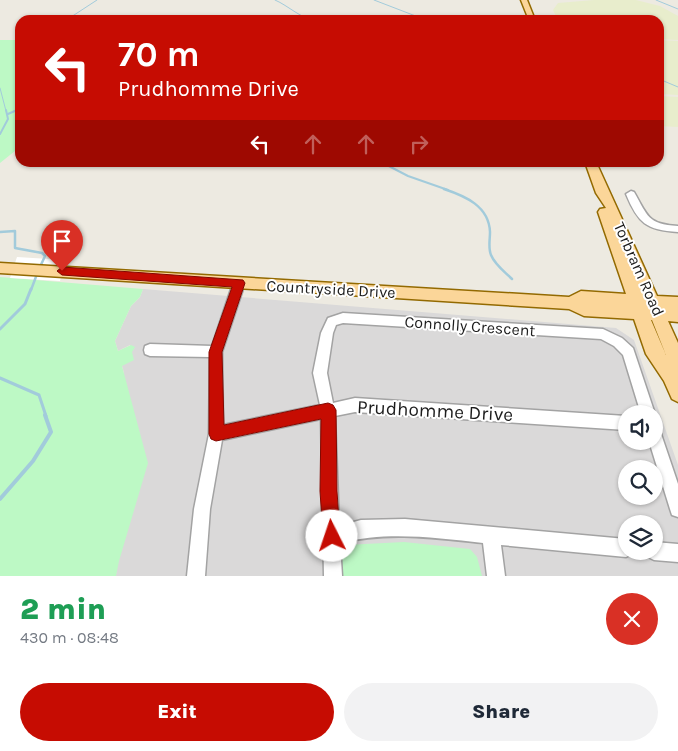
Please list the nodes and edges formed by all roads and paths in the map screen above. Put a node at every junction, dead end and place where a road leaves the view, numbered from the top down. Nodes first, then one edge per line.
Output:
1 (524, 0) edge
2 (530, 15) edge
3 (592, 167) edge
4 (602, 194) junction
5 (631, 194) dead end
6 (678, 229) edge
7 (7, 268) edge
8 (239, 283) junction
9 (678, 303) edge
10 (638, 306) junction
11 (656, 307) junction
12 (678, 315) edge
13 (150, 350) dead end
14 (216, 352) junction
15 (675, 384) edge
16 (645, 405) edge
17 (328, 410) junction
18 (618, 422) edge
19 (216, 434) junction
20 (659, 450) edge
21 (678, 509) edge
22 (332, 536) junction
23 (490, 536) junction
24 (618, 547) edge
25 (663, 552) edge
26 (678, 553) edge
27 (196, 576) edge
28 (333, 576) edge
29 (496, 576) edge

1 - 2 main road
3 - 4 main road, Torbram Road
4 - 10 main road, Torbram Road
4 - 11 main road, Torbram Road
5 - 6 street
7 - 8 main road, Countryside Drive
8 - 10 main road, Countryside Drive
8 - 14 street
9 - 11 main road, Countryside Drive
10 - 11 main road, Countryside Drive
10 - 15 main road, Torbram Road
11 - 12 main road, Countryside Drive
11 - 15 main road, Torbram Road
13 - 14 street
14 - 19 street
16 - 17 street, Connolly Crescent
17 - 18 street, Prudhomme Drive
17 - 19 street, Prudhomme Drive
17 - 22 street, Connolly Crescent
19 - 27 street
20 - 21 street
22 - 23 street
22 - 28 street, Connolly Crescent
23 - 24 street
23 - 29 street
25 - 26 street

